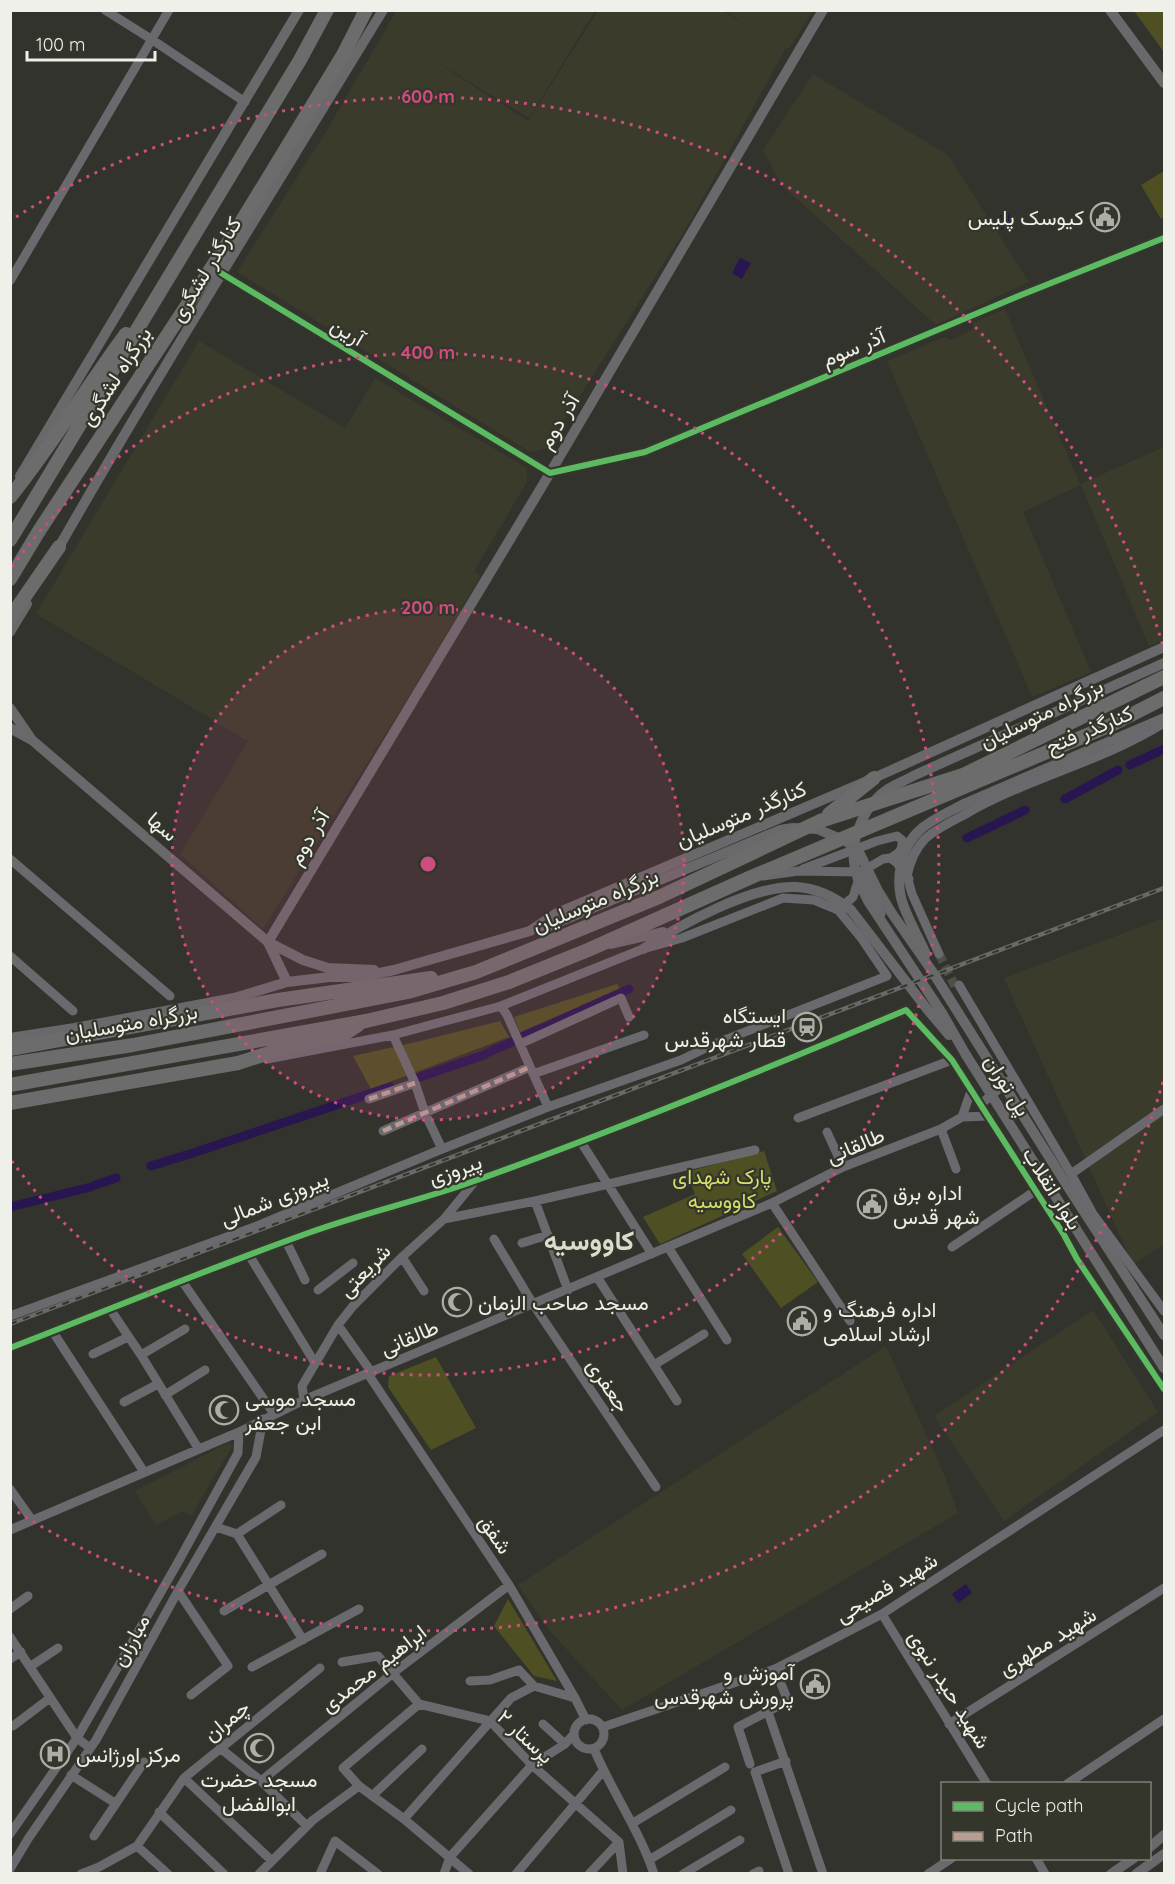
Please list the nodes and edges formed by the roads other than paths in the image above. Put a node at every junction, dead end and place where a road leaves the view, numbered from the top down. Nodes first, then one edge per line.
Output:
1 (105, 10) edge
2 (169, 10) edge
3 (298, 10) edge
4 (327, 10) edge
5 (366, 10) edge
6 (383, 10) edge
7 (823, 10) edge
8 (1110, 10) edge
9 (151, 39) junction
10 (1164, 83) edge
11 (245, 102) junction
12 (1164, 238) edge
13 (221, 273) junction
14 (10, 281) edge
15 (154, 304) junction
16 (550, 473) junction
17 (10, 491) edge
18 (10, 497) edge
19 (10, 540) edge
20 (59, 547) junction
21 (10, 579) edge
22 (10, 618) edge
23 (10, 632) edge
24 (1164, 647) edge
25 (1164, 663) edge
26 (1164, 677) edge
27 (1164, 698) edge
28 (10, 708) edge
29 (1164, 718) edge
30 (1164, 723) edge
31 (10, 728) edge
32 (32, 740) junction
33 (1028, 776) joint
34 (874, 778) junction
35 (820, 821) junction
36 (890, 858) junction
37 (10, 860) edge
38 (798, 871) junction
39 (861, 872) junction
40 (907, 876) junction
41 (749, 878) junction
42 (838, 910) junction
43 (672, 930) junction
44 (530, 931) junction
45 (268, 942) junction
46 (642, 949) junction
47 (588, 950) junction
48 (941, 953) tunnel mouth
49 (10, 956) edge
50 (394, 970) junction
51 (932, 971) junction
52 (477, 972) junction
53 (887, 976) junction
54 (361, 977) junction
55 (286, 982) junction
56 (957, 986) tunnel mouth
57 (170, 996) dead end
58 (278, 1000) junction
59 (501, 1006) junction
60 (906, 1010) joint
61 (73, 1011) dead end
62 (629, 1017) dead end
63 (366, 1021) junction
64 (393, 1035) junction
65 (644, 1035) dead end
66 (10, 1038) edge
67 (520, 1044) junction
68 (10, 1049) edge
69 (966, 1055) junction
70 (952, 1060) junction
71 (238, 1063) junction
72 (10, 1064) edge
73 (531, 1070) junction
74 (1011, 1080) junction
75 (415, 1083) junction
76 (10, 1085) edge
77 (971, 1090) junction
78 (369, 1099) dead end
79 (10, 1103) edge
80 (981, 1104) junction
81 (548, 1107) junction
82 (1164, 1110) edge
83 (425, 1113) junction
84 (989, 1116) junction
85 (962, 1117) junction
86 (798, 1118) dead end
87 (941, 1129) junction
88 (383, 1131) dead end
89 (826, 1132) dead end
90 (581, 1142) junction
91 (442, 1149) junction
92 (755, 1150) dead end
93 (843, 1167) junction
94 (956, 1168) dead end
95 (1071, 1174) junction
96 (476, 1180) junction
97 (608, 1184) junction
98 (1035, 1191) junction
99 (535, 1201) junction
100 (772, 1203) junction
101 (1093, 1214) junction
102 (444, 1219) junction
103 (548, 1235) junction
104 (1064, 1235) junction
105 (494, 1239) dead end
106 (286, 1241) junction
107 (522, 1242) dead end
108 (668, 1247) junction
109 (952, 1247) dead end
110 (652, 1254) junction
111 (249, 1255) junction
112 (402, 1257) junction
113 (353, 1263) dead end
114 (597, 1277) junction
115 (305, 1280) dead end
116 (182, 1281) junction
117 (318, 1290) dead end
118 (568, 1290) junction
119 (424, 1291) dead end
120 (533, 1304) junction
121 (110, 1309) junction
122 (1164, 1311) edge
123 (10, 1316) edge
124 (850, 1321) dead end
125 (338, 1324) junction
126 (184, 1329) dead end
127 (53, 1332) junction
128 (704, 1334) dead end
129 (1164, 1335) edge
130 (128, 1337) junction
131 (727, 1340) dead end
132 (10, 1348) edge
133 (93, 1354) dead end
134 (141, 1355) junction
135 (315, 1363) junction
136 (654, 1365) junction
137 (1164, 1368) edge
138 (205, 1370) dead end
139 (370, 1373) junction
140 (158, 1384) junction
141 (1164, 1389) edge
142 (165, 1395) junction
143 (304, 1400) junction
144 (677, 1401) dead end
145 (124, 1402) dead end
146 (274, 1414) junction
147 (263, 1419) junction
148 (1164, 1430) edge
149 (239, 1432) junction
150 (198, 1448) junction
151 (238, 1453) junction
152 (256, 1457) junction
153 (144, 1472) junction
154 (656, 1487) dead end
155 (10, 1489) edge
156 (280, 1504) dead end
157 (32, 1520) junction
158 (216, 1527) junction
159 (10, 1530) edge
160 (237, 1534) junction
161 (322, 1554) dead end
162 (268, 1585) junction
163 (509, 1585) junction
164 (1164, 1587) edge
165 (178, 1591) junction
166 (28, 1596) dead end
167 (10, 1609) edge
168 (359, 1609) dead end
169 (224, 1611) dead end
170 (882, 1614) junction
171 (10, 1637) edge
172 (303, 1640) junction
173 (58, 1648) dead end
174 (21, 1652) junction
175 (10, 1659) edge
176 (342, 1662) dead end
177 (31, 1666) junction
178 (252, 1667) dead end
179 (320, 1668) dead end
180 (775, 1669) junction
181 (393, 1673) junction
182 (470, 1681) dead end
183 (534, 1686) junction
184 (191, 1695) dead end
185 (50, 1698) junction
186 (576, 1698) junction
187 (419, 1704) junction
188 (768, 1712) junction
189 (1164, 1719) edge
190 (586, 1720) junction
191 (490, 1722) junction
192 (543, 1724) dead end
193 (949, 1724) junction
194 (13, 1726) dead end
195 (603, 1727) junction
196 (574, 1734) junction
197 (77, 1738) junction
198 (565, 1744) junction
199 (90, 1748) junction
200 (220, 1748) junction
201 (422, 1749) dead end
202 (594, 1749) junction
203 (786, 1761) junction
204 (144, 1762) dead end
205 (750, 1764) dead end
206 (532, 1765) junction
207 (724, 1767) dead end
208 (603, 1771) junction
209 (71, 1775) junction
210 (184, 1778) junction
211 (261, 1781) junction
212 (986, 1782) edge
213 (1070, 1782) edge
214 (359, 1786) junction
215 (372, 1796) junction
216 (115, 1803) junction
217 (575, 1804) junction
218 (731, 1810) dead end
219 (159, 1812) junction
220 (10, 1816) edge
221 (404, 1820) junction
222 (633, 1823) junction
223 (307, 1826) junction
224 (14, 1830) edge
225 (1164, 1835) edge
226 (94, 1836) dead end
227 (740, 1840) dead end
228 (619, 1842) junction
229 (1151, 1845) edge
230 (137, 1846) junction
231 (1164, 1854) edge
232 (450, 1857) junction
233 (649, 1860) junction
234 (949, 1860) edge
235 (1037, 1860) edge
236 (1131, 1860) edge
237 (272, 1861) junction
238 (10, 1869) edge
239 (81, 1874) edge
240 (168, 1874) edge
241 (224, 1874) edge
242 (259, 1874) edge
243 (320, 1874) edge
244 (378, 1874) edge
245 (444, 1874) edge
246 (470, 1874) edge
247 (516, 1874) edge
248 (589, 1874) edge
249 (622, 1874) edge
250 (654, 1874) edge
251 (683, 1874) edge
252 (789, 1874) edge
253 (823, 1874) edge
254 (928, 1874) edge
255 (1045, 1874) edge
256 (1111, 1874) edge
257 (1136, 1874) edge

1 - 9 street
2 - 9 street
3 - 11 main road
4 - 15 highway, بزرگراه لشگری
5 - 21 highway, بزرگراه لشگری
6 - 13 main road, کنارگذر لشگری
7 - 16 main road, آذر دوم
8 - 10 main road
9 - 11 street
9 - 14 street
11 - 17 main road
12 - 16 street, آذر سوم
13 - 16 street, آرین
13 - 20 main road, کنارگذر لشگری
15 - 18 highway
15 - 19 highway, بزرگراه لشگری
16 - 45 main road, آذر دوم
20 - 22 highway
20 - 23 main road, کنارگذر لشگری
24 - 34 main road, کنارگذر متوسلیان
25 - 69 main road, پل توران
26 - 35 highway, بزرگراه متوسلیان
27 - 41 highway, بزرگراه متوسلیان
28 - 32 main road
29 - 33 main road, کنارگذر فتح
30 - 40 street
31 - 32 main road
32 - 45 main road, سها
33 - 51 main road, پل توران
34 - 35 highway
34 - 44 main road, کنارگذر متوسلیان
35 - 52 highway, بزرگراه متوسلیان
36 - 38 street
36 - 39 street
36 - 40 street
37 - 57 street
38 - 39 street
38 - 41 street
39 - 42 street
39 - 53 street
40 - 48 street
41 - 47 highway, بزرگراه متوسلیان
42 - 46 street
42 - 53 street
43 - 46 main road
43 - 47 main road
43 - 69 main road
44 - 50 main road, کنارگذر متوسلیان
44 - 51 main road, پل توران
45 - 50 main road, سها
45 - 55 main road, سها
46 - 59 street
47 - 63 highway, بزرگراه متوسلیان
49 - 61 street
50 - 54 main road, کنارگذر متوسلیان
51 - 129 main road, پل توران
52 - 58 highway
52 - 72 highway, بزرگراه متوسلیان
53 - 81 street, پیروزی شمالی
54 - 55 main road, کنارگذر متوسلیان
54 - 58 main road
55 - 66 main road
56 - 74 street, بلوار انقلاب
58 - 68 highway
59 - 64 street
59 - 67 street
60 - 70 street, بلوار انقلاب
60 - 90 street, پیروزی
62 - 67 street
63 - 71 highway
63 - 76 highway, بزرگراه متوسلیان
64 - 71 street
64 - 75 street
65 - 73 street
67 - 73 street
69 - 137 main road, پل توران
70 - 77 street, بلوار انقلاب
70 - 86 street
71 - 79 highway
73 - 81 street
73 - 83 street
74 - 80 street
74 - 95 street, بلوار انقلاب
75 - 78 street
75 - 83 street
77 - 80 street, بلوار انقلاب
77 - 85 street
80 - 84 street, بلوار انقلاب
81 - 91 street, پیروزی شمالی
82 - 95 street
83 - 88 street
83 - 91 street
84 - 85 street, طالقانی
84 - 98 street, بلوار انقلاب
85 - 87 street, طالقانی
87 - 93 street, طالقانی
87 - 94 street
89 - 93 street
90 - 96 street, پیروزی
90 - 97 street
91 - 123 street, پیروزی شمالی
92 - 97 street
93 - 100 street, طالقانی
95 - 101 street, بلوار انقلاب
96 - 102 street, شریعتی
96 - 106 street, پیروزی
97 - 99 street
97 - 110 street
98 - 104 street, بلوار انقلاب
98 - 109 street
99 - 102 street
99 - 103 street
100 - 108 street, طالقانی
100 - 124 street
101 - 104 street
101 - 122 street, بلوار انقلاب
102 - 112 street, شریعتی
103 - 107 street
103 - 118 street
104 - 141 street, بلوار انقلاب
105 - 120 street, جعفری
106 - 111 street, پیروزی
106 - 115 street
108 - 110 street, طالقانی
108 - 131 street
110 - 114 street, طالقانی
111 - 116 street, پیروزی
111 - 135 street
112 - 119 street
112 - 125 street, شریعتی
113 - 117 street
114 - 118 street, طالقانی
114 - 136 street
116 - 121 street, پیروزی
116 - 146 street
118 - 120 street, طالقانی
120 - 139 street, طالقانی
120 - 154 street, جعفری
121 - 127 street, پیروزی
121 - 130 street
125 - 135 street, شریعتی
125 - 139 street, شفق
126 - 134 street
127 - 132 street, پیروزی
127 - 153 street
128 - 136 street
130 - 133 street
130 - 134 street
134 - 140 street
135 - 143 street, شریعتی
136 - 144 street
138 - 142 street
139 - 143 street, طالقانی
139 - 163 street, شفق
140 - 142 street
140 - 145 street
142 - 150 street
143 - 146 street, طالقانی
146 - 147 street, طالقانی
147 - 149 street, طالقانی
147 - 152 street, مبارزان
148 - 170 street, شهید فصیحی
149 - 150 street, طالقانی
149 - 151 street, مبارزان
150 - 153 street, طالقانی
151 - 152 street
151 - 197 street, مبارزان
152 - 158 street, مبارزان
153 - 157 street, طالقانی
155 - 157 street
156 - 160 street
157 - 159 street, طالقانی
158 - 160 street
158 - 165 street, مبارزان
160 - 162 street
161 - 162 street
162 - 169 street
162 - 172 street
163 - 181 street, ابراهیم محمدی
163 - 186 street, شفق
164 - 193 street, شهید مطهری
165 - 184 street
165 - 199 street, مبارزان
166 - 167 street
168 - 172 street
170 - 180 street, شهید فصیحی
170 - 193 street, شهید حیدر نبوی
171 - 174 street
172 - 178 street
173 - 177 street
174 - 175 street
174 - 177 street
176 - 181 street
177 - 185 street
179 - 200 street, چمران
180 - 188 street
180 - 195 street, شهید فصیحی
181 - 187 street
181 - 211 street, ابراهیم محمدی
182 - 183 street
183 - 186 street
183 - 191 street
185 - 194 street
185 - 197 street
186 - 190 street, شفق
187 - 191 street, پرستار ۲
187 - 214 street
188 - 203 street
188 - 205 street
189 - 213 street
190 - 195 street
190 - 196 street
191 - 206 street, پرستار ۲
191 - 221 street
192 - 198 street
193 - 212 street, شهید حیدر نبوی
195 - 202 street
196 - 198 street
196 - 202 street
197 - 199 street
197 - 224 street, مبارزان
198 - 206 street
199 - 209 street, مبارزان
200 - 210 street, چمران
200 - 211 street
201 - 215 street
202 - 208 street
203 - 252 street
203 - 253 street
204 - 216 street
206 - 217 street, پرستار ۲
206 - 232 street
207 - 222 street
208 - 217 street
208 - 222 street
209 - 216 street
209 - 238 street, مبارزان
210 - 219 street, چمران
210 - 237 street
211 - 223 street
214 - 215 street
214 - 223 street
215 - 221 street
216 - 226 street
217 - 228 street, پرستار ۲
217 - 247 street
218 - 233 street
219 - 230 street, چمران
219 - 241 street
220 - 224 street
221 - 232 street
222 - 233 street
223 - 237 street
225 - 229 main road
227 - 251 street
228 - 248 street
228 - 249 street
230 - 239 street, چمران
230 - 240 street
231 - 257 main road
232 - 245 street
232 - 246 street
233 - 250 street
234 - 254 street
235 - 255 street
236 - 256 main road
237 - 242 street
243 - 244 street

